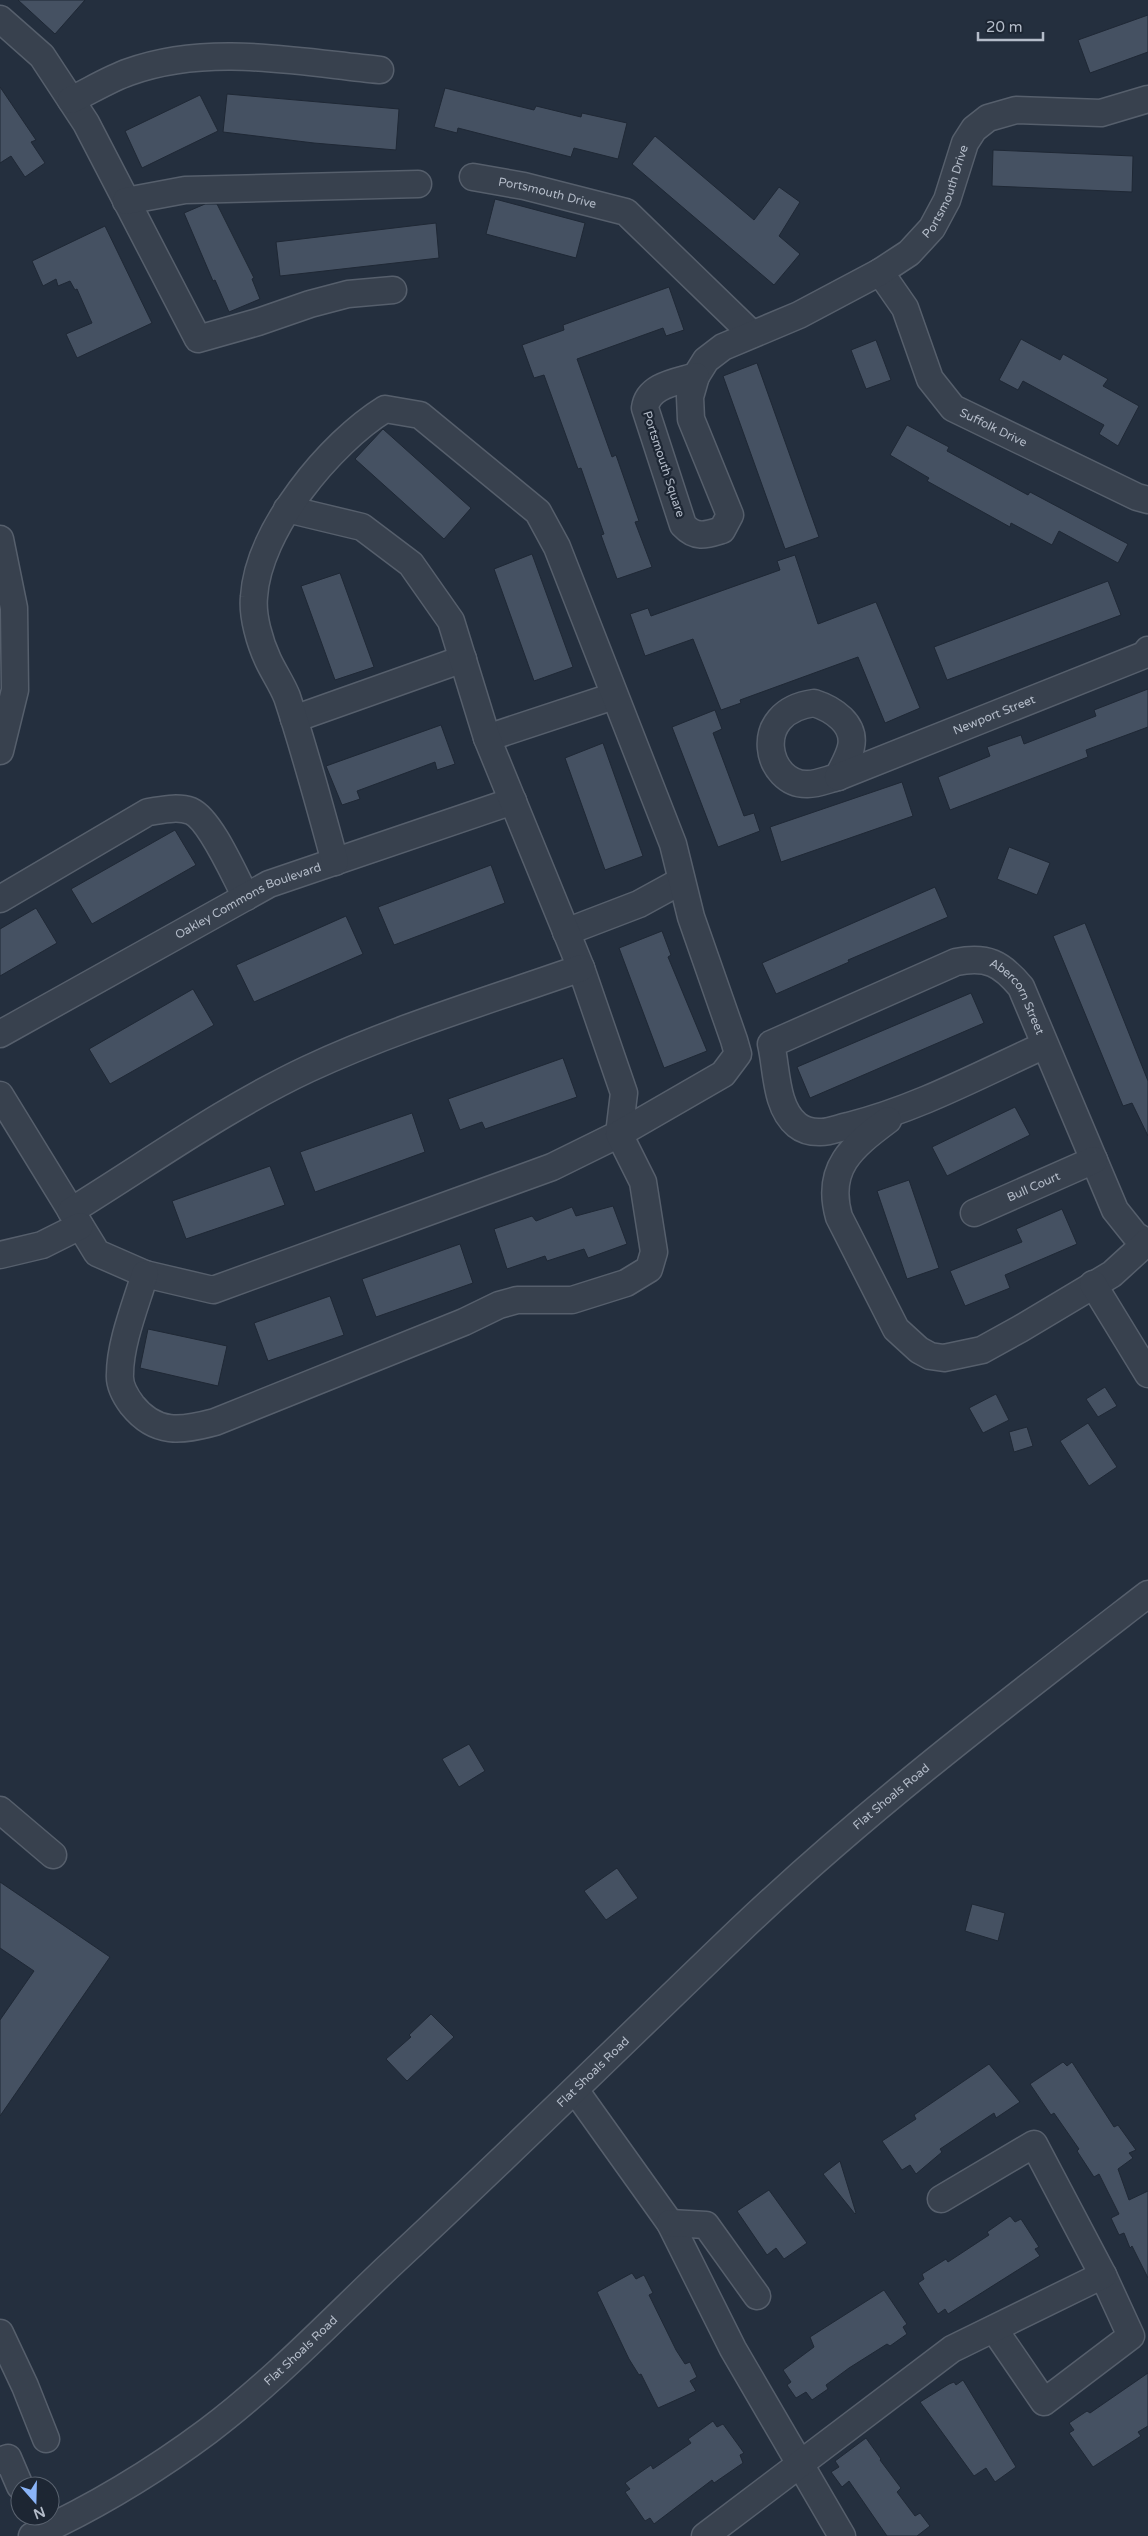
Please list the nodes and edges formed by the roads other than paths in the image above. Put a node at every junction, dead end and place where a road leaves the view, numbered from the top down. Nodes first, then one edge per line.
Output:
1 (0, 19) edge
2 (380, 70) dead end
3 (1148, 98) edge
4 (71, 100) junction
5 (473, 177) dead end
6 (418, 184) dead end
7 (126, 201) junction
8 (880, 272) junction
9 (393, 290) dead end
10 (752, 334) junction
11 (696, 376) junction
12 (1148, 500) edge
13 (287, 509) junction
14 (0, 539) edge
15 (1148, 650) edge
16 (463, 659) junction
17 (614, 696) junction
18 (294, 719) junction
19 (487, 738) junction
20 (0, 750) edge
21 (838, 777) dead end
22 (513, 801) junction
23 (335, 862) junction
24 (681, 881) junction
25 (246, 897) junction
26 (0, 899) edge
27 (566, 932) junction
28 (581, 968) junction
29 (0, 1034) edge
30 (1045, 1045) junction
31 (0, 1095) edge
32 (905, 1108) junction
33 (619, 1134) junction
34 (1094, 1160) junction
35 (974, 1213) dead end
36 (76, 1219) junction
37 (1147, 1242) edge
38 (0, 1255) edge
39 (144, 1274) junction
40 (1093, 1284) junction
41 (1148, 1374) edge
42 (1148, 1594) edge
43 (0, 1810) edge
44 (53, 1855) dead end
45 (575, 2090) junction
46 (941, 2199) dead end
47 (670, 2223) junction
48 (1103, 2275) junction
49 (757, 2296) dead end
50 (994, 2329) junction
51 (0, 2333) edge
52 (46, 2439) dead end
53 (0, 2461) edge
54 (800, 2464) junction
55 (16, 2476) edge
56 (35, 2528) edge
57 (840, 2535) edge
58 (705, 2536) edge

1 - 4 street
2 - 4 street
3 - 8 street, Portsmouth Drive
4 - 7 street
5 - 10 street, Portsmouth Drive
6 - 7 street
7 - 9 street
8 - 10 street, Portsmouth Drive
8 - 12 street, Suffolk Drive
10 - 11 street, Portsmouth Drive
11 - 11 street, Portsmouth Square
13 - 16 street
13 - 17 street
13 - 18 street
14 - 20 street
15 - 21 street, Newport Street
16 - 18 street
16 - 19 street
17 - 19 street
17 - 24 street
18 - 23 street
19 - 22 street
22 - 23 street, Oakley Commons Boulevard
22 - 27 street
23 - 25 street, Oakley Commons Boulevard
24 - 27 street
24 - 33 street
25 - 26 street
25 - 29 street, Oakley Commons Boulevard
27 - 28 street
28 - 33 street
28 - 36 street
30 - 32 street
30 - 32 street, Abercorn Street
30 - 34 street, Abercorn Street
31 - 36 street
32 - 40 street
33 - 39 street
33 - 39 street
34 - 35 street, Bull Court
34 - 37 street, Abercorn Street
36 - 38 street
36 - 39 street
37 - 40 street
40 - 41 street
42 - 45 street, Flat Shoals Road
43 - 44 street
45 - 47 street
45 - 56 street, Flat Shoals Road
46 - 48 street
47 - 49 street
47 - 54 street
48 - 50 street
48 - 50 street
50 - 54 street
51 - 52 street
53 - 55 street
54 - 57 street
54 - 58 street

